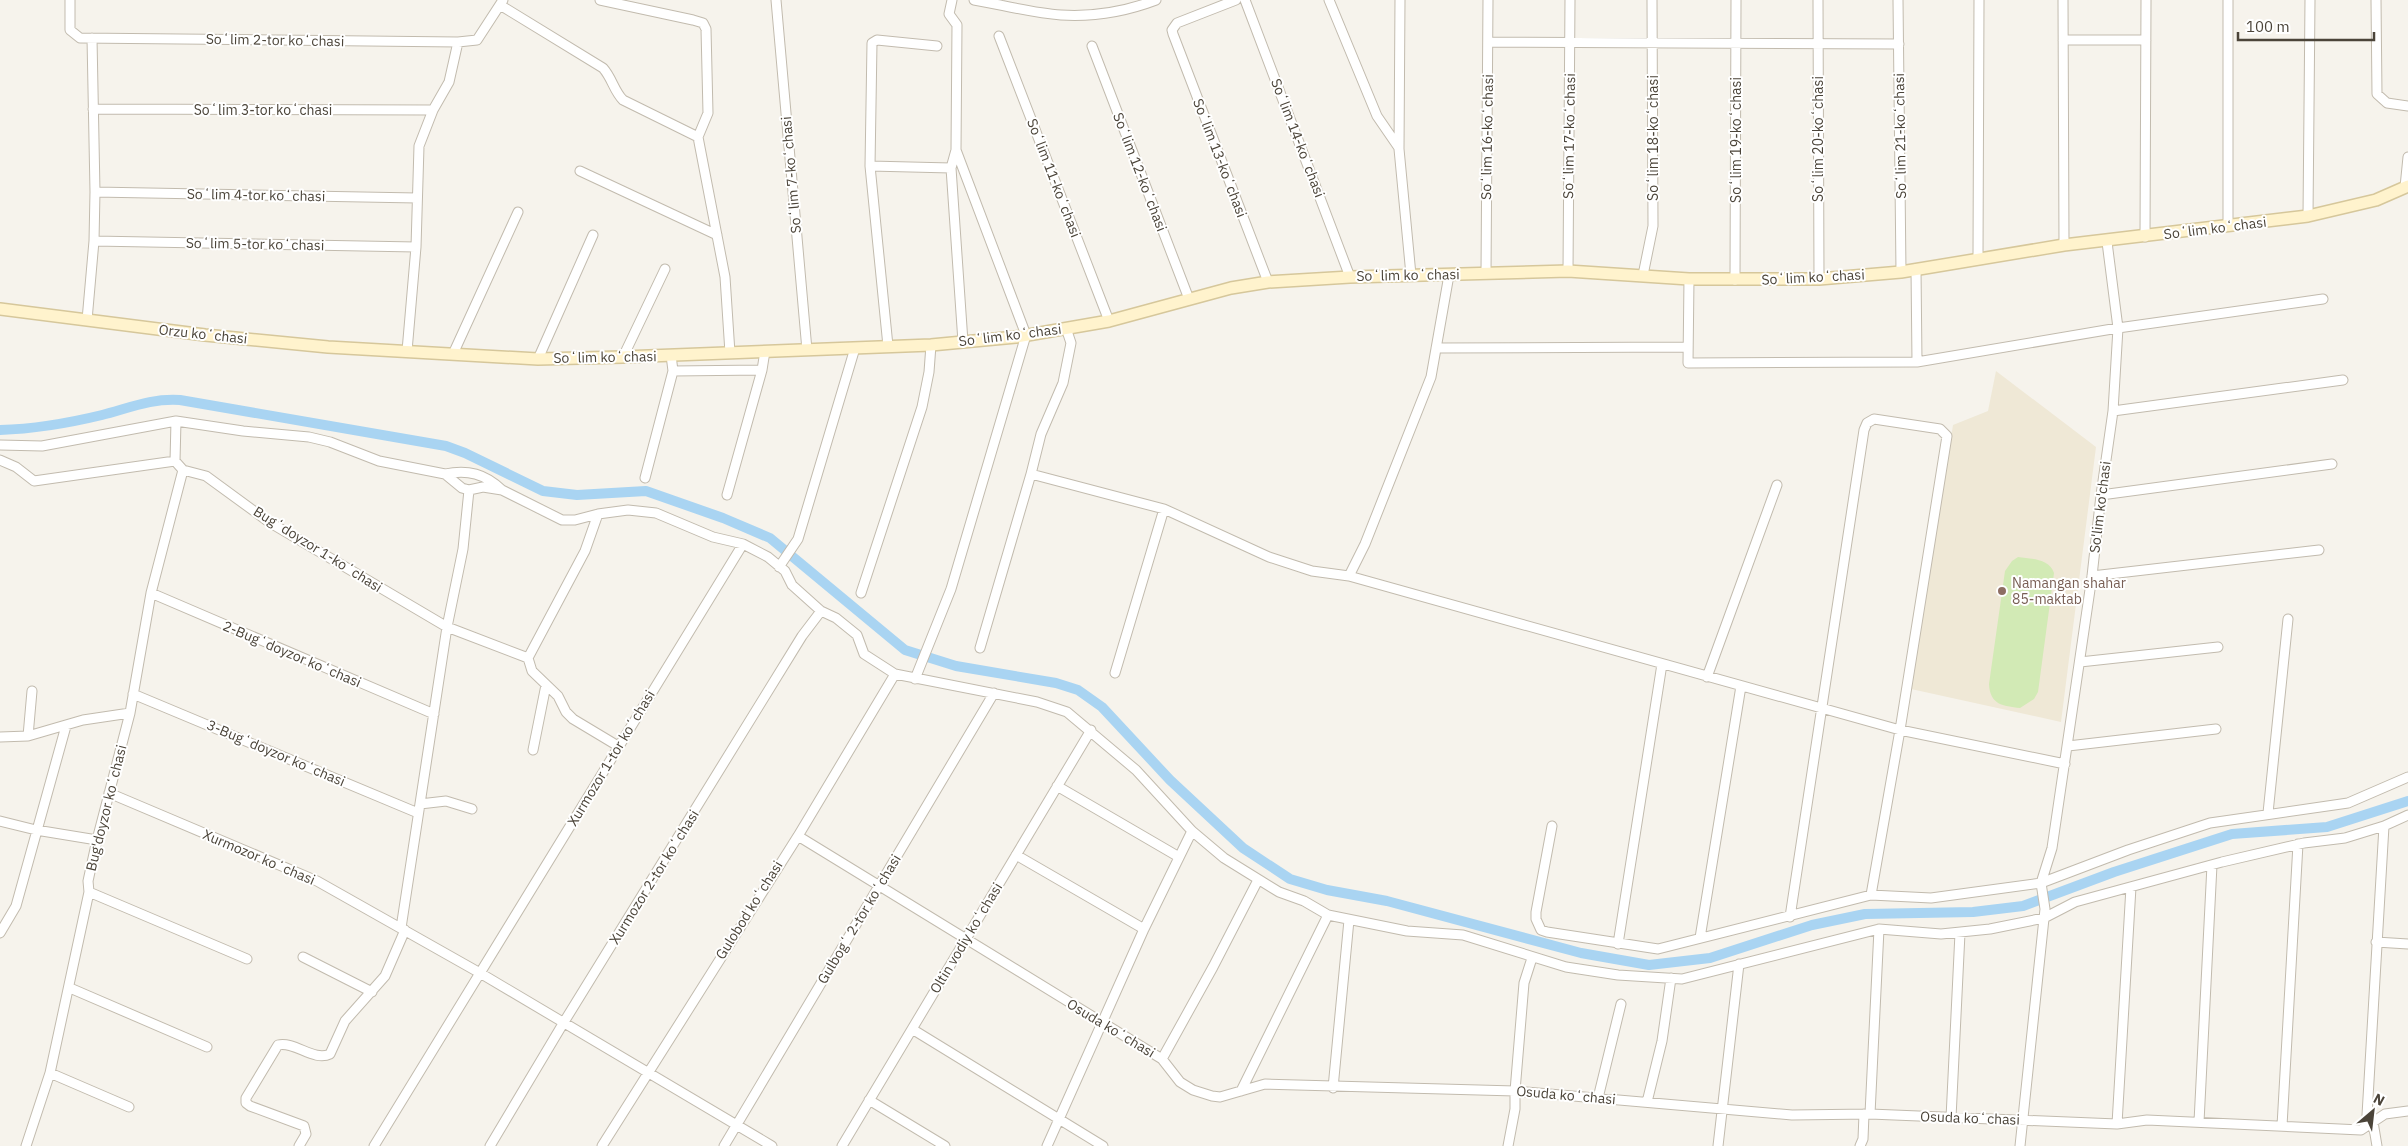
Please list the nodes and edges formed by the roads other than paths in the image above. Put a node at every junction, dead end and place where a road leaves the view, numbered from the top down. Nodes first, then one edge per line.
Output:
1 (70, 0) edge
2 (600, 0) edge
3 (776, 0) edge
4 (952, 0) edge
5 (974, 0) edge
6 (1156, 0) edge
7 (1236, 0) edge
8 (1245, 0) edge
9 (1329, 0) edge
10 (1400, 0) edge
11 (1488, 0) edge
12 (1570, 0) edge
13 (1652, 0) edge
14 (1736, 0) edge
15 (1818, 0) edge
16 (1898, 0) edge
17 (1979, 0) edge
18 (2063, 0) edge
19 (2146, 0) edge
20 (2228, 0) edge
21 (2310, 0) edge
22 (2376, 0) edge
23 (502, 2) edge
24 (999, 36) dead end
25 (92, 38) junction
26 (2063, 40) junction
27 (2146, 40) junction
28 (458, 42) junction
29 (1488, 42) junction
30 (1570, 43) junction
31 (1652, 43) junction
32 (1736, 44) junction
33 (1818, 44) junction
34 (1899, 44) junction
35 (937, 46) dead end
36 (1092, 46) dead end
37 (2408, 106) edge
38 (93, 109) junction
39 (433, 110) junction
40 (698, 137) junction
41 (1399, 148) junction
42 (956, 150) junction
43 (2408, 157) edge
44 (870, 166) junction
45 (951, 168) junction
46 (580, 172) dead end
47 (2407, 186) edge
48 (95, 192) junction
49 (418, 198) junction
50 (518, 212) dead end
51 (2308, 216) junction
52 (2228, 226) junction
53 (593, 235) dead end
54 (717, 236) junction
55 (2145, 237) junction
56 (94, 241) junction
57 (2107, 242) junction
58 (2064, 245) junction
59 (416, 247) junction
60 (1978, 259) junction
61 (665, 268) dead end
62 (1916, 269) junction
63 (1568, 271) junction
64 (1901, 272) junction
65 (1486, 273) junction
66 (1411, 275) junction
67 (1449, 275) junction
68 (1643, 275) junction
69 (1350, 277) junction
70 (1689, 279) junction
71 (1819, 279) junction
72 (1735, 280) junction
73 (1268, 282) junction
74 (1188, 299) junction
75 (2323, 299) dead end
76 (0, 309) edge
77 (87, 320) junction
78 (1109, 321) junction
79 (1066, 328) junction
80 (2118, 328) junction
81 (1026, 335) junction
82 (963, 342) junction
83 (931, 345) junction
84 (888, 346) junction
85 (1686, 347) junction
86 (855, 348) junction
87 (1436, 348) junction
88 (807, 350) junction
89 (407, 351) junction
90 (765, 351) junction
91 (730, 352) junction
92 (453, 354) junction
93 (671, 355) junction
94 (623, 358) junction
95 (538, 359) junction
96 (1917, 362) junction
97 (762, 370) junction
98 (673, 371) junction
99 (2344, 380) dead end
100 (2113, 411) junction
101 (176, 421) junction
102 (0, 445) edge
103 (0, 460) edge
104 (174, 461) junction
105 (2332, 464) dead end
106 (183, 470) junction
107 (445, 474) junction
108 (1031, 474) junction
109 (645, 478) dead end
110 (1777, 485) dead end
111 (469, 490) junction
112 (502, 490) junction
113 (727, 495) dead end
114 (2101, 495) junction
115 (1164, 509) junction
116 (598, 514) junction
117 (743, 544) junction
118 (2319, 550) dead end
119 (781, 565) junction
120 (1349, 576) junction
121 (2092, 576) junction
122 (151, 593) junction
123 (861, 593) dead end
124 (821, 611) junction
125 (2288, 619) dead end
126 (447, 627) junction
127 (2218, 647) dead end
128 (980, 648) dead end
129 (528, 658) junction
130 (2080, 662) junction
131 (1662, 664) junction
132 (1114, 673) dead end
133 (895, 674) junction
134 (916, 676) junction
135 (1707, 676) junction
136 (546, 685) junction
137 (1741, 686) junction
138 (32, 691) dead end
139 (994, 692) junction
140 (133, 694) junction
141 (1822, 708) junction
142 (130, 713) junction
143 (434, 714) junction
144 (66, 726) junction
145 (2216, 729) dead end
146 (1091, 730) junction
147 (1900, 730) junction
148 (28, 736) junction
149 (0, 737) edge
150 (618, 746) junction
151 (2068, 746) junction
152 (533, 750) dead end
153 (2065, 764) junction
154 (2408, 778) edge
155 (1057, 786) junction
156 (109, 793) junction
157 (419, 809) junction
158 (472, 809) dead end
159 (2268, 813) junction
160 (2408, 815) edge
161 (0, 821) edge
162 (1552, 826) dead end
163 (2384, 826) junction
164 (36, 830) junction
165 (1192, 831) junction
166 (798, 836) junction
167 (97, 840) junction
168 (2298, 844) junction
169 (1016, 855) junction
170 (1179, 857) junction
171 (2212, 865) junction
172 (1258, 880) junction
173 (879, 886) junction
174 (2041, 886) junction
175 (2131, 887) junction
176 (89, 892) junction
177 (1870, 895) junction
178 (2044, 913) junction
179 (1328, 915) junction
180 (1790, 916) junction
181 (1349, 920) junction
182 (403, 929) junction
183 (1144, 929) junction
184 (1880, 929) junction
185 (0, 933) edge
186 (1960, 933) junction
187 (1700, 938) junction
188 (966, 939) junction
189 (2376, 942) junction
190 (1618, 944) junction
191 (2408, 944) edge
192 (302, 957) dead end
193 (1532, 958) junction
194 (246, 959) dead end
195 (1739, 964) junction
196 (480, 973) junction
197 (1671, 978) junction
198 (70, 988) junction
199 (372, 992) junction
200 (1621, 1004) dead end
201 (564, 1022) junction
202 (1103, 1023) junction
203 (912, 1030) junction
204 (207, 1047) dead end
205 (1162, 1059) junction
206 (647, 1072) junction
207 (50, 1073) junction
208 (1334, 1088) junction
209 (1241, 1091) junction
210 (1514, 1091) junction
211 (1598, 1098) junction
212 (869, 1100) junction
213 (1646, 1102) junction
214 (129, 1107) dead end
215 (1722, 1108) junction
216 (2408, 1111) edge
217 (1867, 1114) junction
218 (1951, 1118) junction
219 (1059, 1120) junction
220 (2023, 1120) junction
221 (2199, 1122) junction
222 (2373, 1122) junction
223 (2117, 1124) junction
224 (736, 1125) junction
225 (2282, 1126) junction
226 (26, 1146) edge
227 (299, 1146) edge
228 (374, 1146) edge
229 (490, 1146) edge
230 (602, 1146) edge
231 (724, 1146) edge
232 (772, 1146) edge
233 (842, 1146) edge
234 (946, 1146) edge
235 (1047, 1146) edge
236 (1104, 1146) edge
237 (1508, 1146) edge
238 (1718, 1146) edge
239 (1860, 1146) edge
240 (2020, 1146) edge
241 (2377, 1146) edge

1 - 25 street, Soʻlim 2-tor koʻchasi
2 - 40 street
3 - 88 street, Soʻlim 7-koʻchasi
4 - 42 street
5 - 6 street
7 - 73 street, Soʻlim 13-koʻchasi
8 - 69 street, Soʻlim 14-koʻchasi
9 - 41 street
10 - 41 street
11 - 29 street, Soʻlim 16-koʻchasi
12 - 30 street, Soʻlim 17-koʻchasi
13 - 31 street, Soʻlim 18-koʻchasi
14 - 32 street, Soʻlim 19-koʻchasi
15 - 33 street, Soʻlim 20-koʻchasi
16 - 34 street, Soʻlim 21-koʻchasi
17 - 60 street
18 - 26 street
19 - 27 street
20 - 52 street
21 - 51 street
22 - 37 street
23 - 28 street, Soʻlim 2-tor koʻchasi
23 - 40 street
24 - 78 street, Soʻlim 11-koʻchasi
25 - 28 street, Soʻlim 2-tor koʻchasi
25 - 38 street
26 - 27 street
26 - 58 street
27 - 55 street
28 - 39 street
29 - 30 street
29 - 65 street, Soʻlim 16-koʻchasi
30 - 31 street
30 - 63 street, Soʻlim 17-koʻchasi
31 - 32 street
31 - 68 street, Soʻlim 18-koʻchasi
32 - 33 street
32 - 72 street, Soʻlim 19-koʻchasi
33 - 34 street
33 - 71 street, Soʻlim 20-koʻchasi
34 - 64 street, Soʻlim 21-koʻchasi
35 - 44 street
36 - 74 street, Soʻlim 12-koʻchasi
38 - 39 street, Soʻlim 3-tor koʻchasi
38 - 48 street
39 - 49 street
40 - 54 street
41 - 66 street
42 - 45 street
42 - 81 street
43 - 47 street
44 - 45 street
44 - 84 street
45 - 82 street
46 - 54 street
47 - 51 street, Soʻlim koʻchasi
48 - 49 street, Soʻlim 4-tor koʻchasi
48 - 56 street
49 - 59 street
50 - 92 street
51 - 52 street, Soʻlim koʻchasi
52 - 55 street, Soʻlim koʻchasi
53 - 95 street
54 - 91 street
55 - 57 street, Soʻlim koʻchasi
56 - 59 street, Soʻlim 5-tor koʻchasi
56 - 77 street
57 - 58 street, Soʻlim koʻchasi
57 - 80 street, So'lim ko'chasi
58 - 60 street, Soʻlim koʻchasi
59 - 89 street
60 - 62 street, Soʻlim koʻchasi
61 - 94 street
62 - 64 street, Soʻlim koʻchasi
62 - 96 street
63 - 65 street, Soʻlim koʻchasi
63 - 68 street, Soʻlim koʻchasi
64 - 71 street, Soʻlim koʻchasi
65 - 67 street, Soʻlim koʻchasi
66 - 67 street, Soʻlim koʻchasi
66 - 69 street, Soʻlim koʻchasi
67 - 87 street
68 - 70 street, Soʻlim koʻchasi
69 - 73 street, Soʻlim koʻchasi
70 - 72 street, Soʻlim koʻchasi
70 - 85 street
71 - 72 street, Soʻlim koʻchasi
73 - 74 street, Soʻlim koʻchasi
74 - 78 street, Soʻlim koʻchasi
75 - 80 street
76 - 77 street, Orzu koʻchasi
77 - 89 street, Orzu koʻchasi
78 - 79 street, Soʻlim koʻchasi
79 - 81 street, Soʻlim koʻchasi
79 - 108 street
80 - 96 street
80 - 100 street, So'lim ko'chasi
81 - 82 street, Soʻlim koʻchasi
81 - 134 street
82 - 83 street, Soʻlim koʻchasi
83 - 84 street, Soʻlim koʻchasi
83 - 123 street
84 - 86 street, Soʻlim koʻchasi
85 - 87 street
85 - 96 street
86 - 88 street, Soʻlim koʻchasi
86 - 119 street
87 - 120 street
88 - 90 street, Soʻlim koʻchasi
89 - 92 street, Soʻlim koʻchasi
90 - 91 street, Soʻlim koʻchasi
90 - 97 street
91 - 93 street, Soʻlim koʻchasi
92 - 95 street, Soʻlim koʻchasi
93 - 94 street, Soʻlim koʻchasi
93 - 98 street
94 - 95 street, Soʻlim koʻchasi
97 - 98 street
97 - 113 street
98 - 109 street
99 - 100 street
100 - 114 street, So'lim ko'chasi
101 - 102 street
101 - 104 street
101 - 107 street
103 - 104 street
104 - 106 street, Bugʻdoyzor 1-koʻchasi
105 - 114 street
106 - 122 street, Bug'doyzor koʻchasi
106 - 126 street, Bugʻdoyzor 1-koʻchasi
107 - 111 street
107 - 112 street
108 - 115 street
108 - 128 street
110 - 135 street
111 - 112 street
111 - 126 street
112 - 116 street
114 - 121 street, So'lim ko'chasi
115 - 120 street
115 - 132 street
116 - 117 street
116 - 129 street
117 - 119 street
117 - 150 street, Xurmozor 1-tor koʻchasi
118 - 121 street
119 - 124 street
120 - 131 street
121 - 130 street, So'lim ko'chasi
122 - 140 street, Bug'doyzor koʻchasi
122 - 143 street, 2-Bugʻdoyzor koʻchasi
124 - 133 street
124 - 201 street, Xurmozor 2-tor koʻchasi
125 - 159 street
126 - 129 street, Bugʻdoyzor 1-koʻchasi
126 - 143 street
127 - 130 street
129 - 136 street
130 - 151 street, So'lim ko'chasi
131 - 135 street
131 - 190 street
133 - 134 street
133 - 166 street, Gulobod koʻchasi
134 - 139 street
135 - 137 street
136 - 150 street
136 - 152 street
137 - 141 street
137 - 187 street
138 - 148 street
139 - 146 street
139 - 173 street, Gulbogʻ 2-tor koʻchasi
140 - 142 street, Bug'doyzor koʻchasi
140 - 157 street, 3-Bugʻdoyzor koʻchasi
141 - 147 street
141 - 147 street
141 - 180 street
142 - 144 street
142 - 156 street, Bug'doyzor koʻchasi
143 - 157 street
144 - 148 street
144 - 164 street
145 - 151 street
146 - 155 street, Oltin vodiy koʻchasi
146 - 165 street
147 - 153 street
147 - 177 street
148 - 149 street
150 - 196 street, Xurmozor 1-tor koʻchasi
151 - 153 street, So'lim ko'chasi
153 - 174 street, So'lim ko'chasi
154 - 159 street
155 - 169 street, Oltin vodiy koʻchasi
155 - 170 street
156 - 167 street, Bug'doyzor koʻchasi
156 - 182 street, Xurmozor koʻchasi
157 - 158 street
157 - 182 street
159 - 174 street
160 - 163 street
161 - 164 street
162 - 190 street
163 - 168 street
163 - 189 street
164 - 167 street
164 - 185 street
165 - 170 street
165 - 172 street
166 - 173 street, Osuda koʻchasi
166 - 206 street, Gulobod koʻchasi
167 - 176 street, Bug'doyzor koʻchasi
168 - 171 street
168 - 225 street
169 - 183 street
169 - 188 street, Oltin vodiy koʻchasi
170 - 183 street
171 - 175 street
171 - 221 street
172 - 179 street
172 - 205 street
173 - 188 street, Osuda koʻchasi
173 - 224 street, Gulbogʻ 2-tor koʻchasi
174 - 177 street
174 - 178 street
175 - 178 street
175 - 223 street
176 - 194 street
176 - 198 street, Bug'doyzor koʻchasi
177 - 180 street
178 - 186 street
178 - 220 street
179 - 181 street
179 - 209 street
180 - 187 street
181 - 193 street
181 - 208 street
182 - 196 street, Xurmozor koʻchasi
182 - 199 street
183 - 202 street
184 - 186 street
184 - 195 street
184 - 217 street
186 - 218 street
187 - 190 street
188 - 202 street, Osuda koʻchasi
188 - 203 street, Oltin vodiy koʻchasi
189 - 191 street
189 - 222 street
192 - 199 street
193 - 197 street
193 - 210 street
195 - 197 street
195 - 215 street
196 - 201 street, Xurmozor koʻchasi
196 - 228 street, Xurmozor 1-tor koʻchasi
197 - 213 street
198 - 204 street
198 - 207 street, Bug'doyzor koʻchasi
199 - 227 street
200 - 211 street
201 - 206 street, Xurmozor koʻchasi
201 - 229 street, Xurmozor 2-tor koʻchasi
202 - 205 street, Osuda koʻchasi
202 - 219 street
203 - 212 street, Oltin vodiy koʻchasi
203 - 219 street
205 - 209 street, Osuda koʻchasi
206 - 224 street, Xurmozor koʻchasi
206 - 230 street, Gulobod koʻchasi
207 - 214 street
207 - 226 street, Bug'doyzor koʻchasi
208 - 209 street, Osuda koʻchasi
208 - 210 street, Osuda koʻchasi
210 - 211 street, Osuda koʻchasi
210 - 237 street
211 - 213 street, Osuda koʻchasi
212 - 233 street, Oltin vodiy koʻchasi
212 - 234 street
213 - 215 street, Osuda koʻchasi
215 - 217 street, Osuda koʻchasi
215 - 238 street
216 - 222 street, Osuda koʻchasi
217 - 218 street, Osuda koʻchasi
217 - 239 street
218 - 220 street, Osuda koʻchasi
219 - 235 street
219 - 236 street
220 - 223 street, Osuda koʻchasi
220 - 240 street
221 - 223 street, Osuda koʻchasi
221 - 225 street, Osuda koʻchasi
222 - 225 street, Osuda koʻchasi
222 - 241 street
224 - 231 street, Gulbogʻ 2-tor koʻchasi
224 - 232 street, Xurmozor koʻchasi

